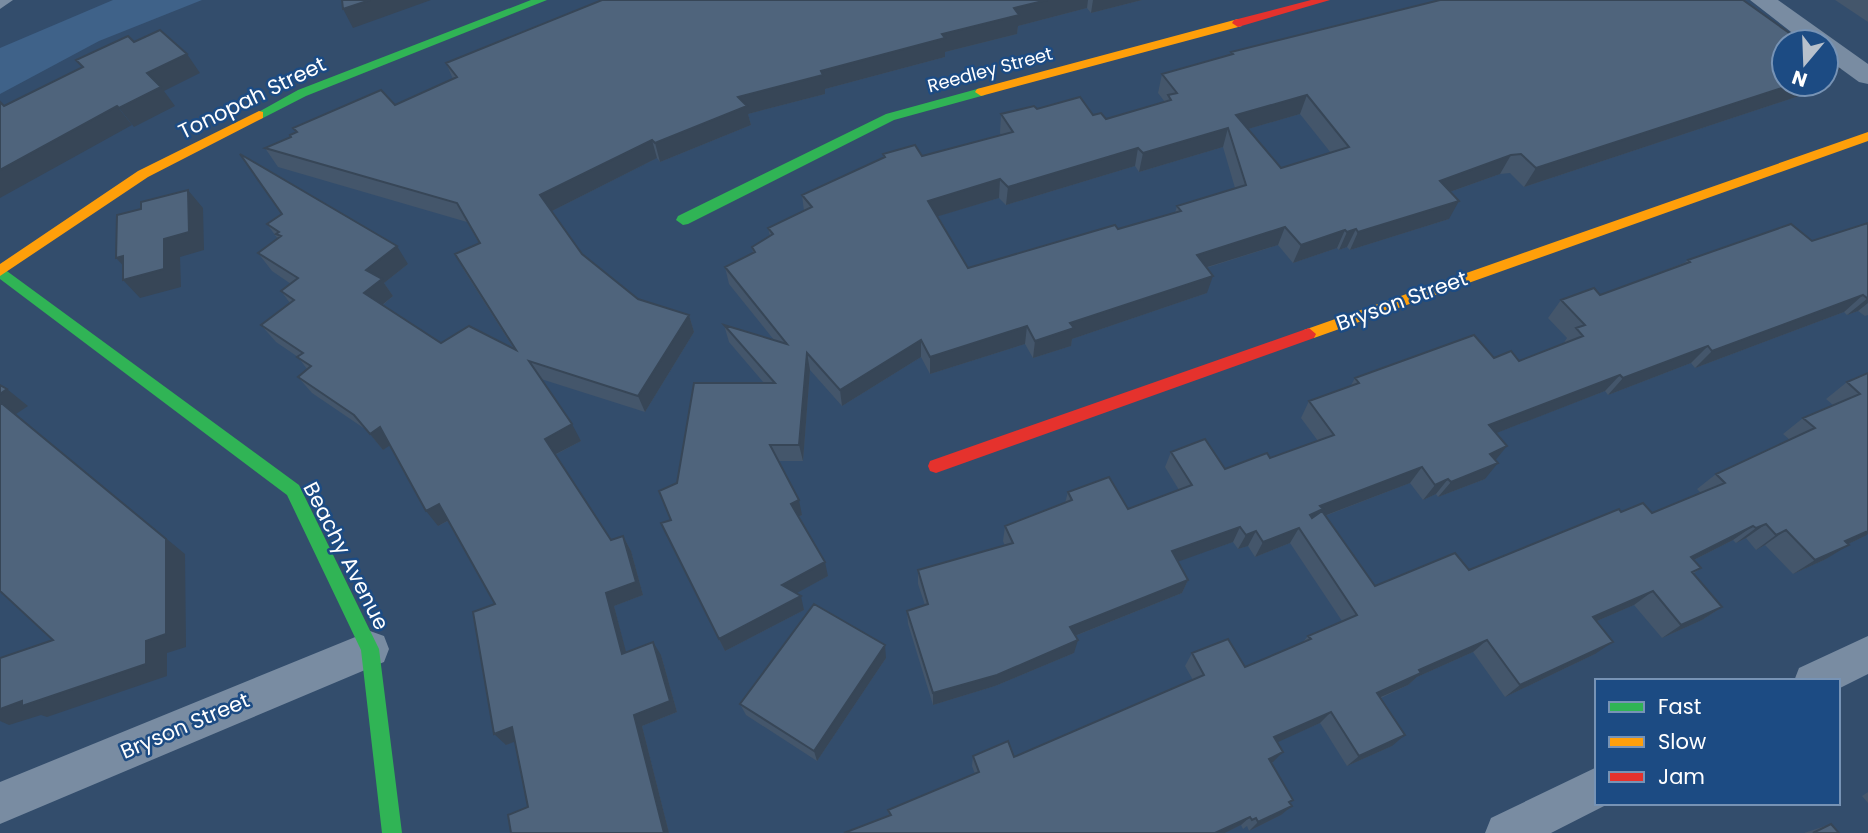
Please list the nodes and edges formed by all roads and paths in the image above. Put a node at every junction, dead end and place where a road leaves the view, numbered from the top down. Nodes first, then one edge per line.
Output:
1 (7, 0) edge
2 (541, 0) edge
3 (1324, 0) edge
4 (1762, 0) edge
5 (0, 5) edge
6 (1801, 28) edge
7 (1840, 56) edge
8 (1868, 76) edge
9 (1868, 136) edge
10 (683, 220) dead end
11 (0, 271) edge
12 (936, 466) dead end
13 (370, 649) junction
14 (1868, 654) edge
15 (1817, 679) edge
16 (1595, 789) edge
17 (0, 803) edge
18 (392, 833) edge
19 (1506, 833) edge

1 - 5 lane
2 - 11 street, Tonopah Street
3 - 10 street, Reedley Street
4 - 6 street
7 - 8 street
9 - 12 street, Bryson Street
11 - 13 street, Beachy Avenue
13 - 17 street, Bryson Street
13 - 18 street, Beachy Avenue
14 - 15 street
16 - 19 street

